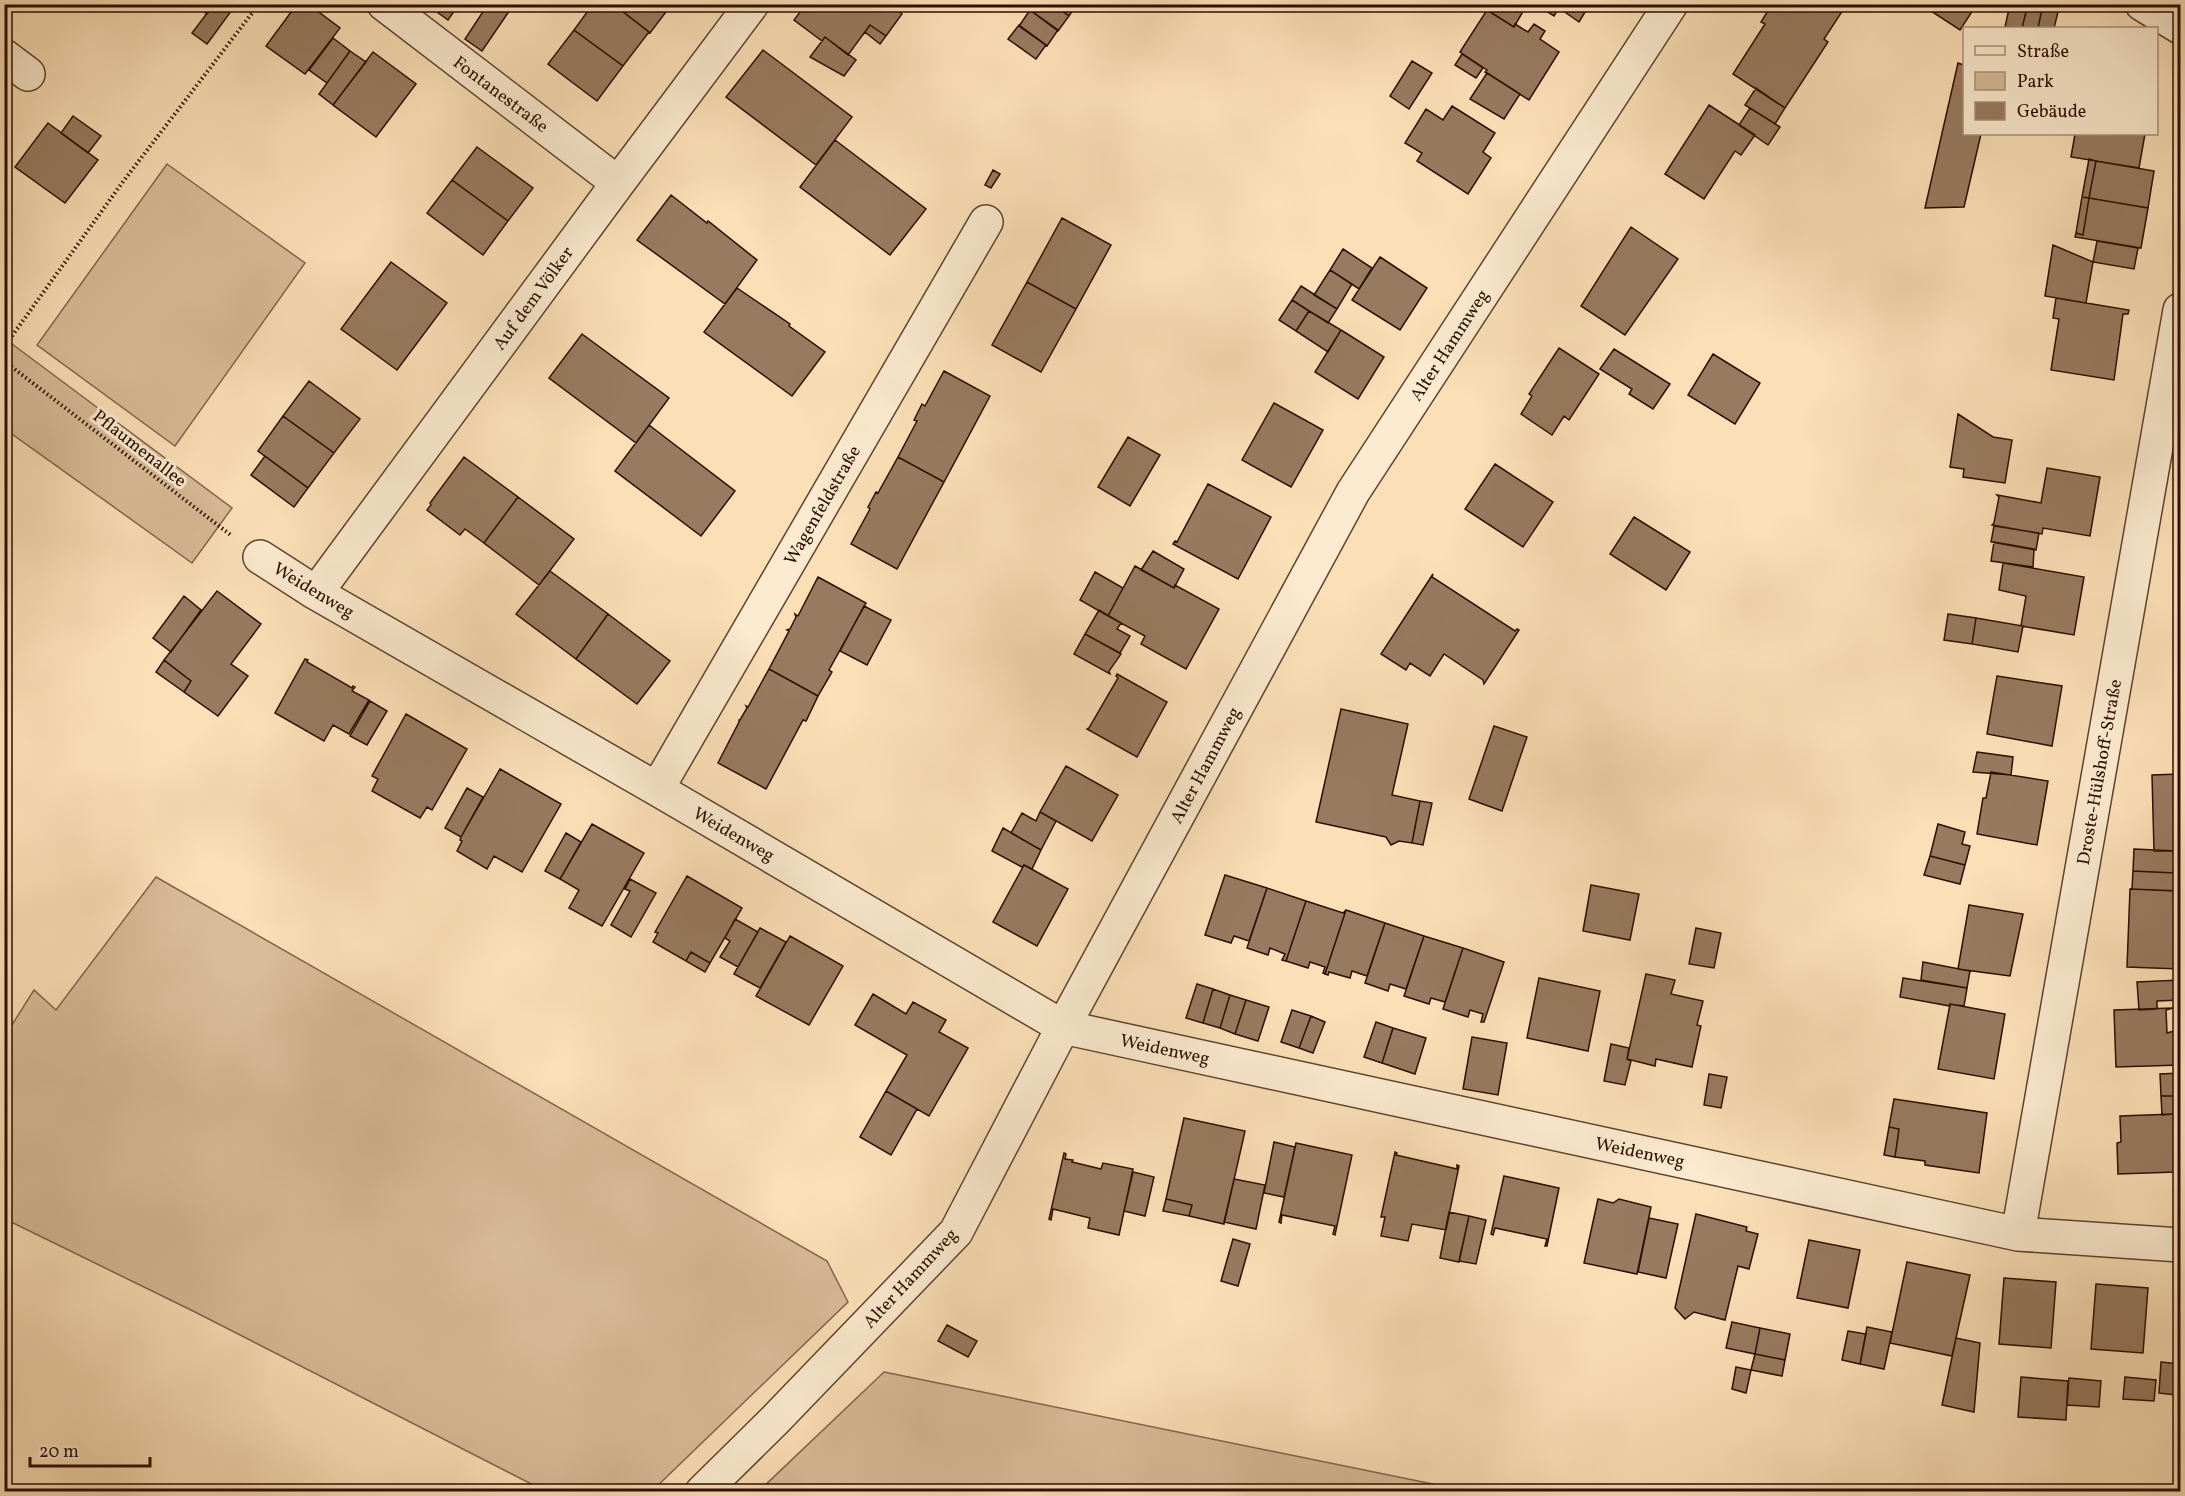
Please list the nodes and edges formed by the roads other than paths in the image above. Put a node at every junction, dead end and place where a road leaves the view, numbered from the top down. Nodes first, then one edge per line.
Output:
1 (384, 4) edge
2 (752, 4) edge
3 (1671, 4) edge
4 (2142, 4) edge
5 (2181, 27) edge
6 (618, 183) junction
7 (986, 222) dead end
8 (2181, 310) edge
9 (260, 557) road end
10 (316, 593) junction
11 (657, 789) junction
12 (1063, 1027) junction
13 (2018, 1234) junction
14 (2181, 1245) edge
15 (702, 1491) edge

1 - 6 street, Fontanestraße
2 - 6 street, Auf dem Völker
3 - 12 street, Alter Hammweg
4 - 5 street
6 - 10 street, Auf dem Völker
7 - 11 street, Wagenfeldstraße
8 - 13 street, Droste-Hülshoff-Straße
9 - 10 street, Weidenweg
10 - 11 street, Weidenweg
11 - 12 street, Weidenweg
12 - 13 street, Weidenweg
12 - 15 street, Alter Hammweg
13 - 14 street, Weidenweg

